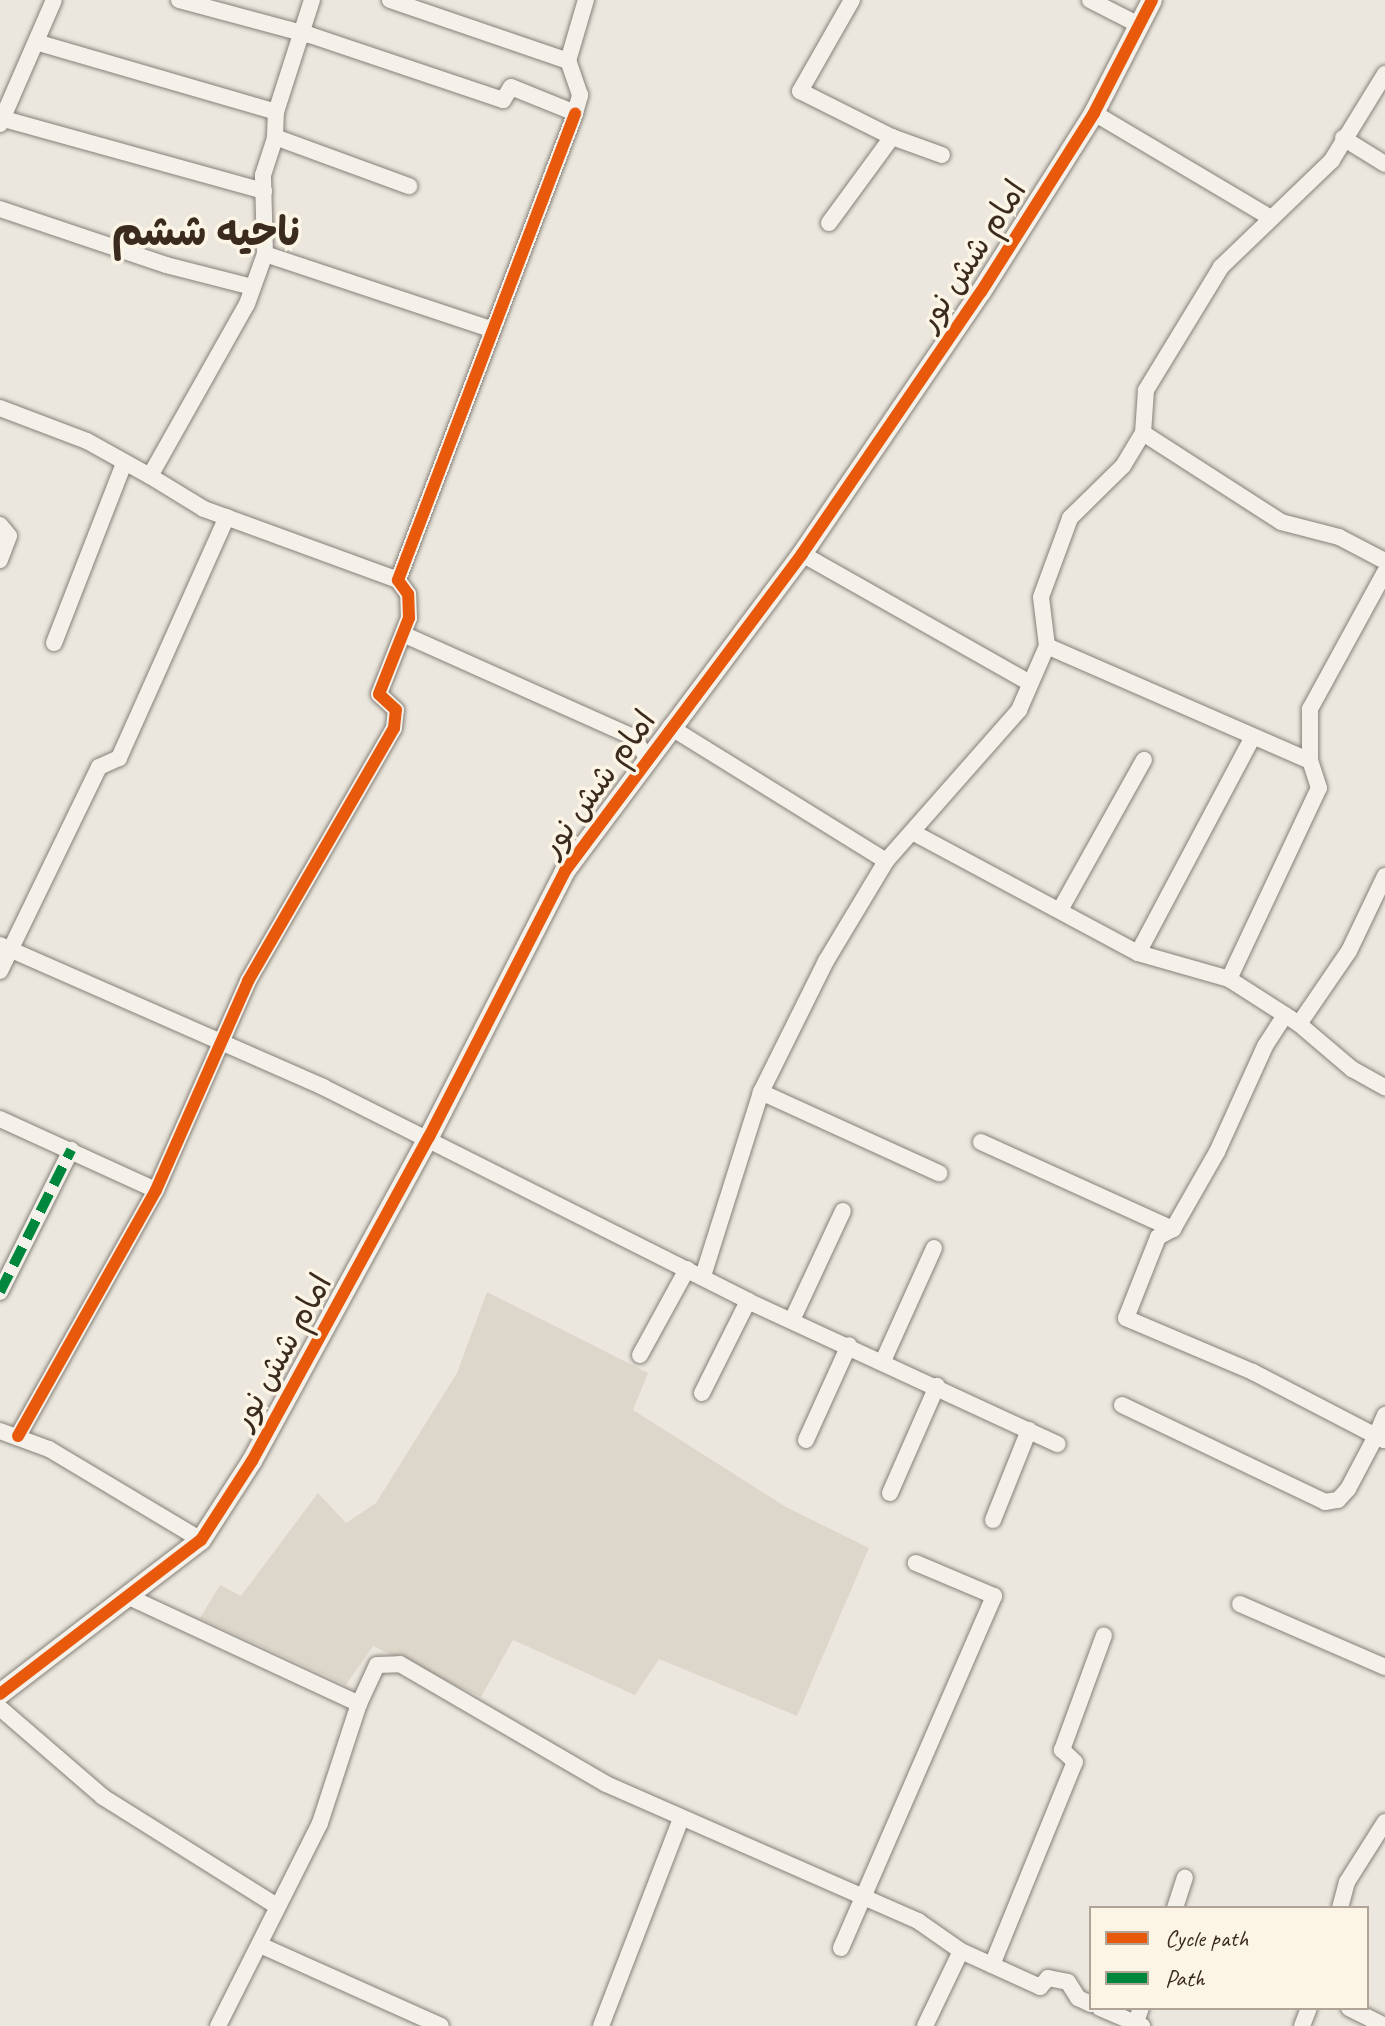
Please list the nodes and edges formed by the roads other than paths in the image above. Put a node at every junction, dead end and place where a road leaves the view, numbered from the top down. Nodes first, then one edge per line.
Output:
1 (54, 0) edge
2 (179, 0) edge
3 (312, 0) edge
4 (390, 0) edge
5 (586, 0) edge
6 (852, 0) edge
7 (1090, 0) edge
8 (1152, 0) edge
9 (1139, 25) junction
10 (302, 33) junction
11 (39, 43) junction
12 (568, 61) junction
13 (1385, 74) edge
14 (276, 112) junction
15 (575, 113) junction
16 (1094, 113) junction
17 (1, 123) edge
18 (275, 137) junction
19 (892, 137) junction
20 (1343, 138) junction
21 (942, 155) dead end
22 (1385, 164) edge
23 (409, 186) dead end
24 (264, 191) junction
25 (0, 209) edge
26 (1269, 217) junction
27 (829, 223) dead end
28 (265, 254) junction
29 (252, 287) junction
30 (491, 329) junction
31 (2, 414) edge
32 (1143, 433) junction
33 (124, 463) junction
34 (150, 476) junction
35 (227, 517) junction
36 (0, 525) edge
37 (802, 554) junction
38 (0, 560) edge
39 (1385, 561) edge
40 (1385, 572) edge
41 (398, 580) junction
42 (405, 635) junction
43 (54, 643) dead end
44 (1047, 646) junction
45 (1030, 683) junction
46 (670, 727) junction
47 (1252, 739) junction
48 (648, 758) junction
49 (1144, 760) dead end
50 (1310, 761) junction
51 (914, 833) junction
52 (886, 861) junction
53 (1385, 876) edge
54 (1060, 910) junction
55 (5, 947) edge
56 (1138, 953) junction
57 (0, 971) edge
58 (1229, 979) junction
59 (1292, 1020) junction
60 (219, 1038) junction
61 (1385, 1087) edge
62 (761, 1092) junction
63 (0, 1119) edge
64 (429, 1137) junction
65 (981, 1142) dead end
66 (71, 1150) junction
67 (939, 1173) dead end
68 (156, 1190) junction
69 (843, 1211) dead end
70 (1173, 1229) junction
71 (934, 1248) dead end
72 (687, 1269) junction
73 (703, 1276) junction
74 (0, 1292) edge
75 (748, 1301) junction
76 (793, 1318) junction
77 (849, 1345) junction
78 (640, 1355) dead end
79 (883, 1361) junction
80 (937, 1386) junction
81 (702, 1393) dead end
82 (1122, 1405) dead end
83 (1385, 1415) edge
84 (1029, 1430) junction
85 (0, 1431) edge
86 (18, 1436) junction
87 (1380, 1438) edge
88 (806, 1440) dead end
89 (1058, 1444) dead end
90 (890, 1493) dead end
91 (993, 1520) dead end
92 (201, 1540) junction
93 (916, 1563) dead end
94 (129, 1597) junction
95 (1240, 1604) dead end
96 (1104, 1635) dead end
97 (1385, 1667) edge
98 (0, 1694) edge
99 (359, 1704) junction
100 (0, 1708) edge
101 (681, 1819) junction
102 (1385, 1822) edge
103 (1185, 1878) dead end
104 (863, 1897) junction
105 (275, 1905) junction
106 (1176, 1906) edge
107 (1341, 1906) edge
108 (260, 1945) junction
109 (841, 1948) dead end
110 (961, 1951) junction
111 (992, 1965) junction
112 (1089, 2003) edge
113 (1104, 2010) edge
114 (1353, 2010) edge
115 (1135, 2025) edge
116 (218, 2026) edge
117 (441, 2026) edge
118 (601, 2026) edge
119 (925, 2026) edge
120 (1142, 2026) edge
121 (1385, 2026) edge

1 - 11 street
2 - 10 street
3 - 10 street
4 - 12 street
5 - 12 street
6 - 19 street
7 - 9 street
8 - 9 street, امام شش نور
9 - 16 street, امام شش نور
10 - 14 street
10 - 15 street
11 - 14 street
11 - 17 street
12 - 15 street
13 - 20 street
14 - 18 street
15 - 30 street
16 - 26 street
16 - 37 street, امام شش نور
17 - 24 street
18 - 23 street
18 - 24 street
19 - 21 street
19 - 27 street
20 - 22 street
20 - 26 street
24 - 28 street
25 - 29 street
26 - 32 street
28 - 29 street
28 - 30 street
29 - 34 street
30 - 41 street
31 - 33 street
32 - 39 street
32 - 44 street
33 - 34 street
33 - 43 street
34 - 35 street
35 - 41 street
35 - 55 street
36 - 38 street
37 - 45 street
37 - 46 street, امام شش نور
40 - 50 street
41 - 42 street
42 - 48 street
42 - 60 street
44 - 45 street
44 - 47 street
45 - 51 street
46 - 48 street, امام شش نور
46 - 52 street
47 - 50 street
47 - 56 street
48 - 64 street, امام شش نور
49 - 54 street
50 - 58 street
51 - 52 street
51 - 54 street
52 - 62 street
53 - 59 street
54 - 56 street
55 - 57 street
55 - 60 street
56 - 58 street
58 - 59 street
59 - 61 street
59 - 70 street
60 - 64 street
60 - 68 street
62 - 67 street
62 - 73 street
63 - 66 street
64 - 72 street
64 - 92 street, امام شش نور
65 - 70 street
66 - 68 street
66 - 74 street
68 - 86 street
69 - 76 street
70 - 87 street
71 - 79 street
72 - 73 street
72 - 78 street
73 - 75 street
75 - 76 street
75 - 81 street
76 - 77 street
77 - 79 street
77 - 88 street
79 - 80 street
80 - 84 street
80 - 90 street
82 - 87 street
83 - 87 street
84 - 89 street
84 - 91 street
85 - 86 street
86 - 92 street
92 - 94 street, امام شش نور
93 - 104 street
94 - 98 street, امام شش نور
94 - 99 street
95 - 97 street
96 - 111 street
99 - 101 street
99 - 105 street
100 - 105 street
101 - 104 street
101 - 118 street
102 - 107 street
103 - 106 street
104 - 109 street
104 - 110 street
105 - 108 street
108 - 116 street
108 - 117 street
110 - 111 street
110 - 119 street
111 - 112 street
113 - 115 street
114 - 121 street
115 - 120 street

